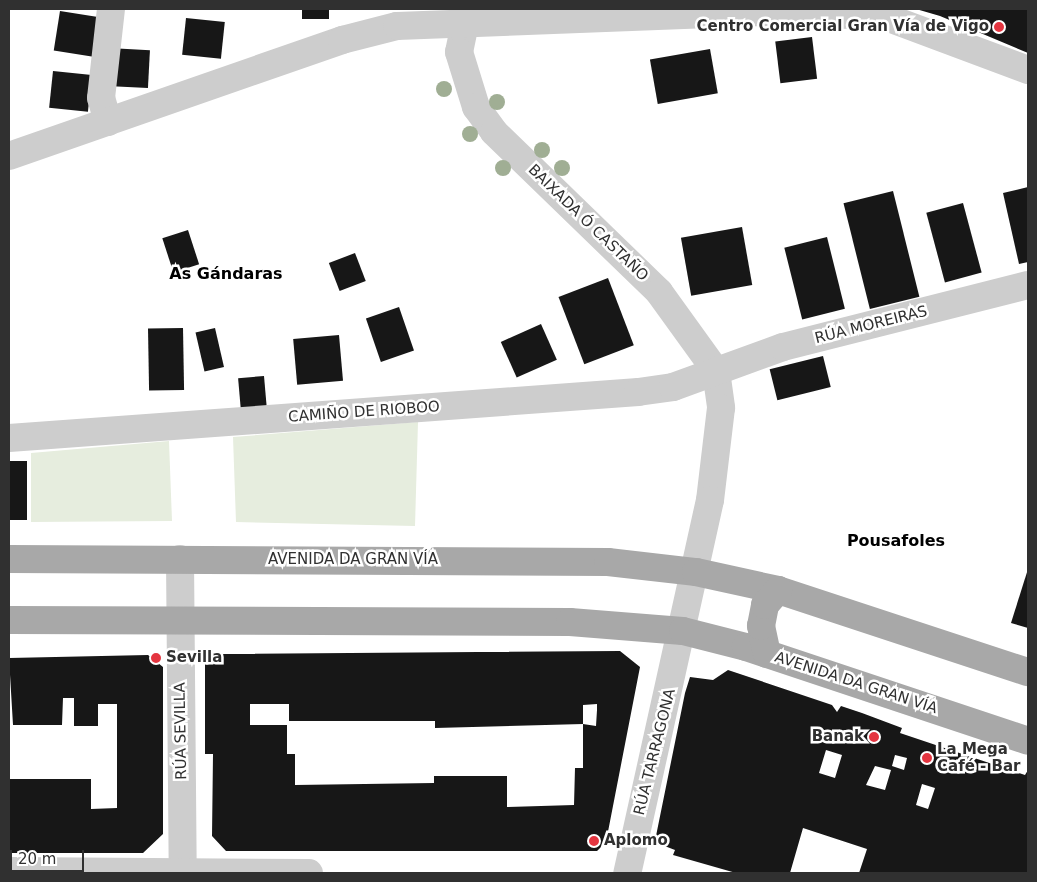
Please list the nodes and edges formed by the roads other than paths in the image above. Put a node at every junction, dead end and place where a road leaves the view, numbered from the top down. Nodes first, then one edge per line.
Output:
1 (111, 9) edge
2 (471, 14) edge
3 (1028, 70) edge
4 (108, 122) junction
5 (9, 156) edge
6 (1028, 285) edge
7 (716, 371) junction
8 (9, 438) edge
9 (9, 559) edge
10 (180, 559) junction
11 (696, 572) junction
12 (778, 590) junction
13 (9, 620) edge
14 (179, 621) junction
15 (683, 631) junction
16 (767, 654) junction
17 (1028, 672) edge
18 (1028, 741) edge
19 (9, 871) edge
20 (182, 872) edge
21 (309, 873) edge
22 (628, 873) edge

1 - 4 street
2 - 3 street
2 - 4 street
2 - 7 street, BAIXADA Ó CASTAÑO
4 - 5 street
6 - 7 street, RÚA MOREIRAS
7 - 8 street, CAMIÑO DE RIOBOO
7 - 11 street
9 - 10 main road, AVENIDA DA GRAN VÍA
10 - 11 main road, AVENIDA DA GRAN VÍA
10 - 14 street, RÚA SEVILLA
11 - 12 main road, AVENIDA DA GRAN VÍA
11 - 15 street
12 - 16 main road
12 - 17 main road, AVENIDA DA GRAN VÍA
13 - 14 main road, AVENIDA DA GRAN VÍA
14 - 15 main road, AVENIDA DA GRAN VÍA
14 - 20 street, RÚA SEVILLA
15 - 16 main road, AVENIDA DA GRAN VÍA
15 - 22 street, RÚA TARRAGONA
16 - 18 main road, AVENIDA DA GRAN VÍA
19 - 20 street
20 - 21 street

